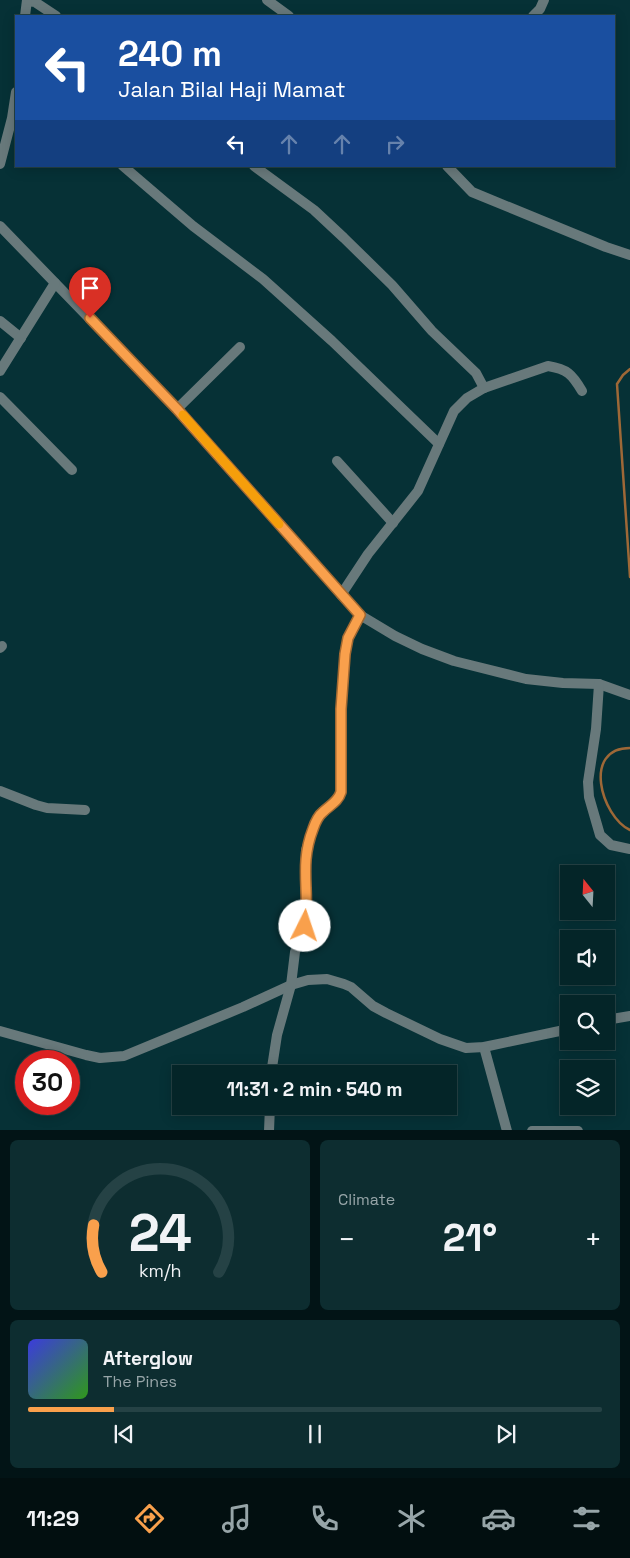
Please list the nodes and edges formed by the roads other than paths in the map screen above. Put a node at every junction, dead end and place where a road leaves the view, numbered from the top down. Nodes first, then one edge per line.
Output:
1 (27, 0) edge
2 (267, 0) edge
3 (544, 0) edge
4 (25, 15) edge
5 (54, 15) edge
6 (288, 15) edge
7 (535, 15) edge
8 (15, 98) edge
9 (0, 164) edge
10 (124, 167) edge
11 (255, 167) edge
12 (448, 167) edge
13 (0, 226) edge
14 (630, 255) edge
15 (56, 283) junction
16 (0, 321) edge
17 (21, 338) junction
18 (240, 347) dead end
19 (0, 371) edge
20 (484, 388) junction
21 (582, 391) dead end
22 (0, 397) edge
23 (177, 409) junction
24 (439, 444) junction
25 (337, 461) dead end
26 (72, 470) dead end
27 (393, 523) junction
28 (341, 595) junction
29 (360, 615) junction
30 (598, 684) junction
31 (630, 695) edge
32 (0, 791) edge
33 (85, 810) dead end
34 (630, 849) edge
35 (290, 985) junction
36 (630, 1016) edge
37 (615, 1018) edge
38 (0, 1031) edge
39 (560, 1031) edge
40 (484, 1048) junction
41 (272, 1065) edge
42 (270, 1115) edge
43 (269, 1130) edge
44 (507, 1130) edge
45 (532, 1130) edge
46 (578, 1130) edge

1 - 4 street
1 - 5 street
2 - 6 street
3 - 7 street
8 - 9 street
10 - 24 street
11 - 20 street
12 - 14 street
13 - 15 street
15 - 17 street
15 - 23 street
16 - 17 street
17 - 19 street
18 - 23 street
20 - 21 street
20 - 24 street
22 - 26 street
23 - 28 street
24 - 27 street
25 - 27 street
27 - 28 street
28 - 29 street
29 - 30 street
29 - 35 street
30 - 31 street
30 - 34 street
32 - 33 street
35 - 38 street
35 - 40 street
35 - 41 street
36 - 37 street
39 - 40 street
40 - 44 street
42 - 43 street
45 - 46 street

